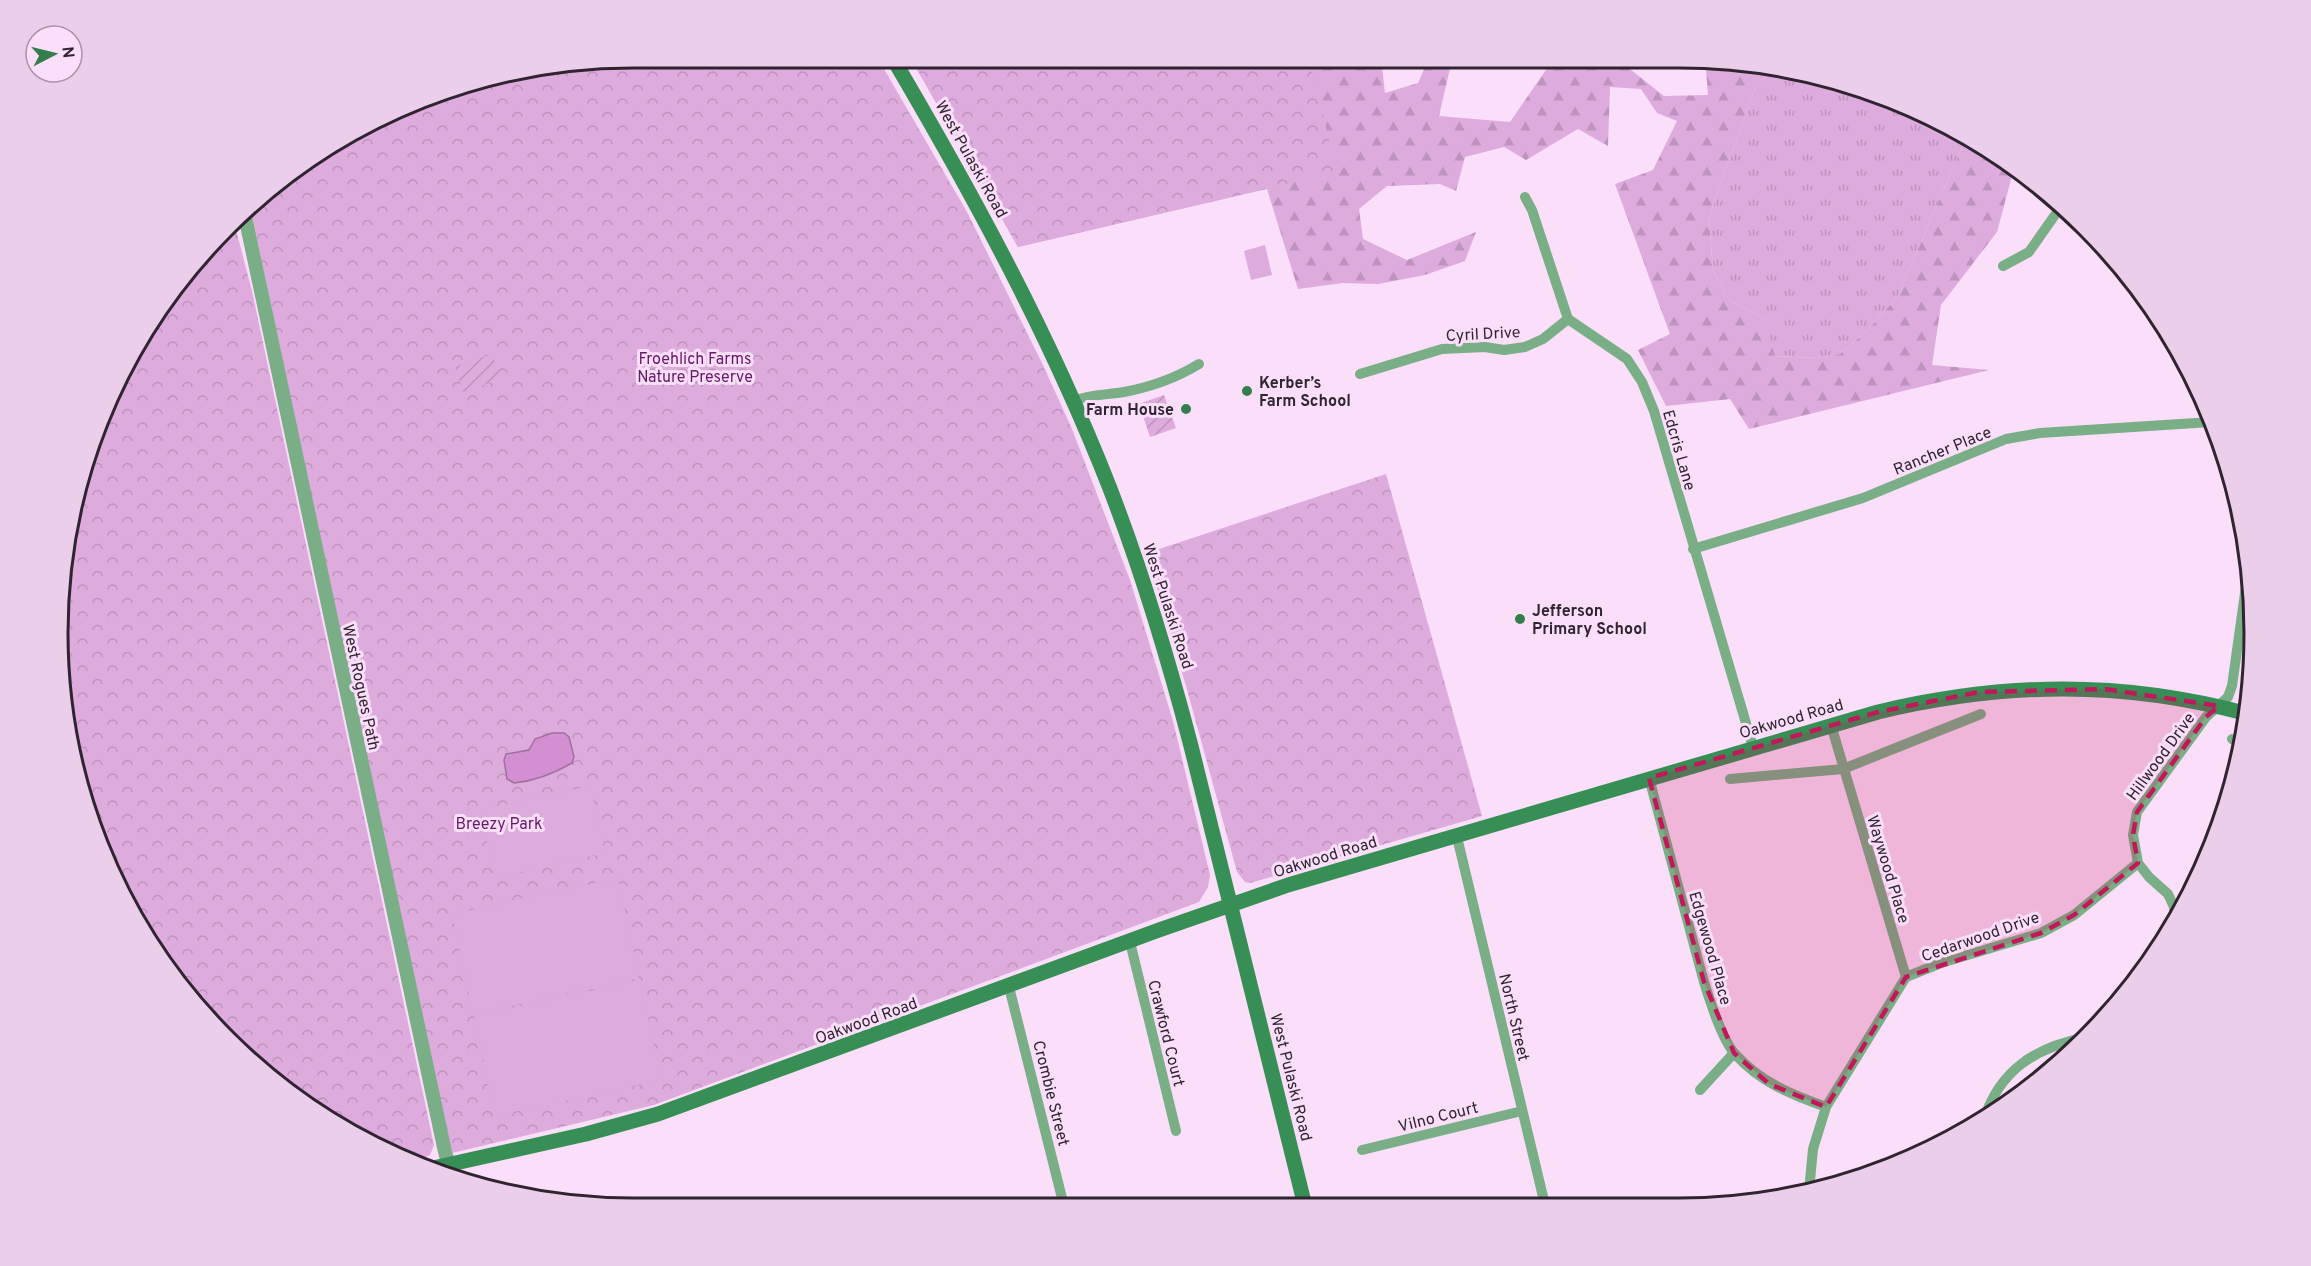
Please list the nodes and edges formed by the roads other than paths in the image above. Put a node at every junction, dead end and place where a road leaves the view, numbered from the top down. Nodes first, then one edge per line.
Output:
1 (898, 68) edge
2 (1525, 197) dead end
3 (2056, 213) edge
4 (246, 221) edge
5 (2003, 266) dead end
6 (1568, 319) junction
7 (1199, 364) dead end
8 (1360, 374) dead end
9 (1073, 401) junction
10 (2202, 423) edge
11 (1693, 549) junction
12 (2243, 609) edge
13 (2219, 706) junction
14 (2238, 711) edge
15 (1981, 714) dead end
16 (1831, 725) junction
17 (1753, 747) junction
18 (1843, 769) junction
19 (1649, 778) junction
20 (1730, 779) dead end
21 (1456, 837) junction
22 (2138, 863) junction
23 (1232, 904) junction
24 (2173, 905) edge
25 (1130, 942) junction
26 (1906, 978) junction
27 (1009, 987) junction
28 (2070, 1040) edge
29 (1734, 1053) junction
30 (1700, 1090) dead end
31 (1991, 1103) edge
32 (1826, 1107) junction
33 (1522, 1111) junction
34 (1176, 1131) dead end
35 (1362, 1150) dead end
36 (444, 1165) edge
37 (452, 1168) edge
38 (1810, 1183) edge
39 (1062, 1198) edge
40 (1303, 1198) edge
41 (1543, 1198) edge

1 - 9 main road, West Pulaski Road
2 - 6 street
3 - 5 street
4 - 36 street, West Rogues Path
6 - 8 street, Cyril Drive
6 - 11 street, Edcris Lane
7 - 9 street
9 - 23 main road, West Pulaski Road
10 - 11 street, Rancher Place
11 - 17 street, Edcris Lane
12 - 13 street, Hillwood Drive
13 - 14 main road, Oakwood Road
13 - 16 main road, Oakwood Road
13 - 22 street, Hillwood Drive
15 - 18 street
16 - 17 main road, Oakwood Road
16 - 18 street, Waywood Place
17 - 19 main road, Oakwood Road
18 - 20 street
18 - 26 street, Waywood Place
19 - 21 main road, Oakwood Road
19 - 29 street, Edgewood Place
21 - 23 main road, Oakwood Road
21 - 33 street, North Street
22 - 24 street
22 - 26 street, Cedarwood Drive
23 - 25 main road, Oakwood Road
23 - 40 main road, West Pulaski Road
25 - 27 main road, Oakwood Road
25 - 34 street, Crawford Court
26 - 32 street, Cedarwood Drive
27 - 37 main road, Oakwood Road
27 - 39 street, Crombie Street
28 - 31 street
29 - 30 street
29 - 32 street, Edgewood Place
32 - 38 street, Cedarwood Drive
33 - 35 street, Vilno Court
33 - 41 street, North Street

